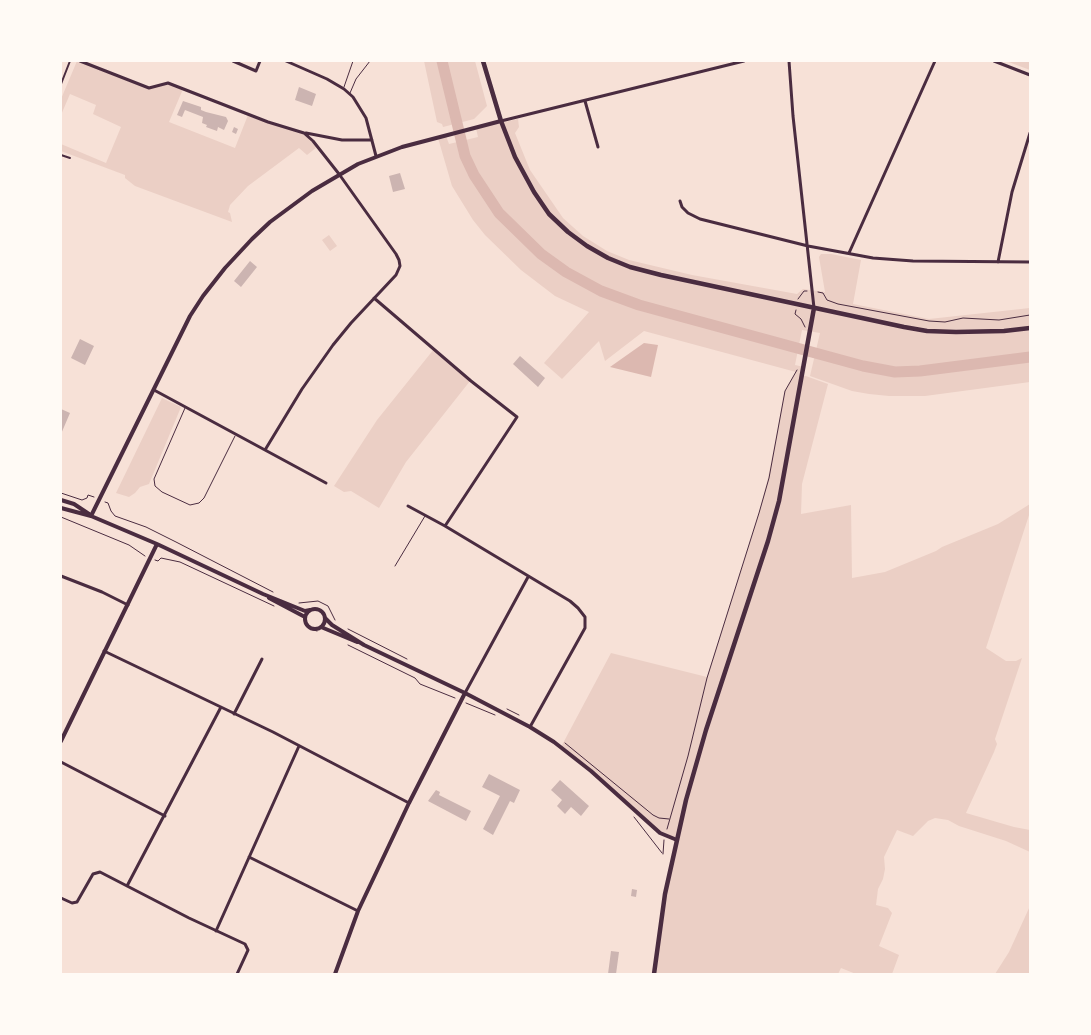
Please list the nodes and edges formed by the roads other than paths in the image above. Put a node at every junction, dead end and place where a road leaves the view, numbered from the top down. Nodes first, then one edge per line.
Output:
1 (70, 61) edge
2 (80, 61) edge
3 (233, 61) edge
4 (260, 61) edge
5 (286, 61) edge
6 (353, 61) edge
7 (370, 61) edge
8 (483, 61) edge
9 (744, 61) edge
10 (789, 61) edge
11 (935, 61) edge
12 (994, 61) edge
13 (1030, 75) edge
14 (61, 84) edge
15 (344, 89) junction
16 (350, 94) junction
17 (586, 101) junction
18 (502, 121) junction
19 (304, 133) junction
20 (1030, 133) edge
21 (372, 140) junction
22 (598, 146) dead end
23 (61, 155) edge
24 (376, 156) junction
25 (70, 158) dead end
26 (339, 174) junction
27 (680, 201) dead end
28 (808, 246) junction
29 (849, 253) junction
30 (998, 262) junction
31 (1030, 262) edge
32 (374, 298) junction
33 (814, 308) junction
34 (1030, 328) edge
35 (154, 390) junction
36 (185, 407) junction
37 (236, 434) junction
38 (265, 450) junction
39 (326, 482) dead end
40 (61, 500) edge
41 (408, 506) dead end
42 (61, 508) edge
43 (425, 515) junction
44 (91, 516) junction
45 (445, 526) junction
46 (157, 544) junction
47 (395, 566) dead end
48 (61, 576) edge
49 (528, 577) junction
50 (263, 594) junction
51 (128, 605) junction
52 (310, 610) junction
53 (305, 618) junction
54 (326, 618) junction
55 (321, 629) junction
56 (364, 645) junction
57 (104, 651) junction
58 (262, 659) dead end
59 (465, 693) junction
60 (221, 707) junction
61 (234, 714) junction
62 (530, 727) junction
63 (61, 741) edge
64 (298, 746) junction
65 (61, 762) edge
66 (410, 803) junction
67 (165, 816) junction
68 (677, 840) junction
69 (249, 857) junction
70 (127, 886) junction
71 (61, 898) edge
72 (358, 910) junction
73 (216, 931) junction
74 (238, 974) edge
75 (335, 974) edge
76 (654, 974) edge

1 - 14 street
2 - 19 street
3 - 4 street
5 - 15 street
6 - 15 lane
7 - 16 lane
8 - 18 main road
9 - 17 street
10 - 28 street
11 - 29 street
12 - 13 street
15 - 16 street
16 - 21 street
17 - 18 street
17 - 22 street
18 - 24 street
18 - 33 main road
19 - 21 street
19 - 26 street
20 - 30 street
21 - 24 street
23 - 25 street
24 - 26 street
26 - 32 street
26 - 35 street
27 - 28 street
28 - 29 street
28 - 33 street
29 - 30 street
30 - 31 street
32 - 38 street
32 - 45 street
33 - 34 main road
33 - 68 main road
35 - 36 street
35 - 44 street
36 - 37 street
36 - 37 lane
37 - 38 street
38 - 39 street
40 - 44 street
41 - 43 street
42 - 44 street
43 - 45 street
43 - 47 lane
44 - 46 street
45 - 49 street
46 - 50 street
46 - 51 street
48 - 51 street
49 - 59 street
49 - 62 street
50 - 52 street
50 - 53 street
51 - 57 street
52 - 53 street
52 - 54 street
53 - 55 street
54 - 55 street
54 - 56 street
55 - 56 street
56 - 59 street
57 - 60 street
57 - 63 street
58 - 61 street
59 - 62 street
59 - 66 street
60 - 61 street
60 - 67 street
61 - 64 street
62 - 68 street
64 - 66 street
64 - 69 street
65 - 67 street
66 - 72 street
67 - 70 street
68 - 76 main road
69 - 72 street
69 - 73 street
70 - 71 street
70 - 73 street
72 - 75 street
73 - 74 street

